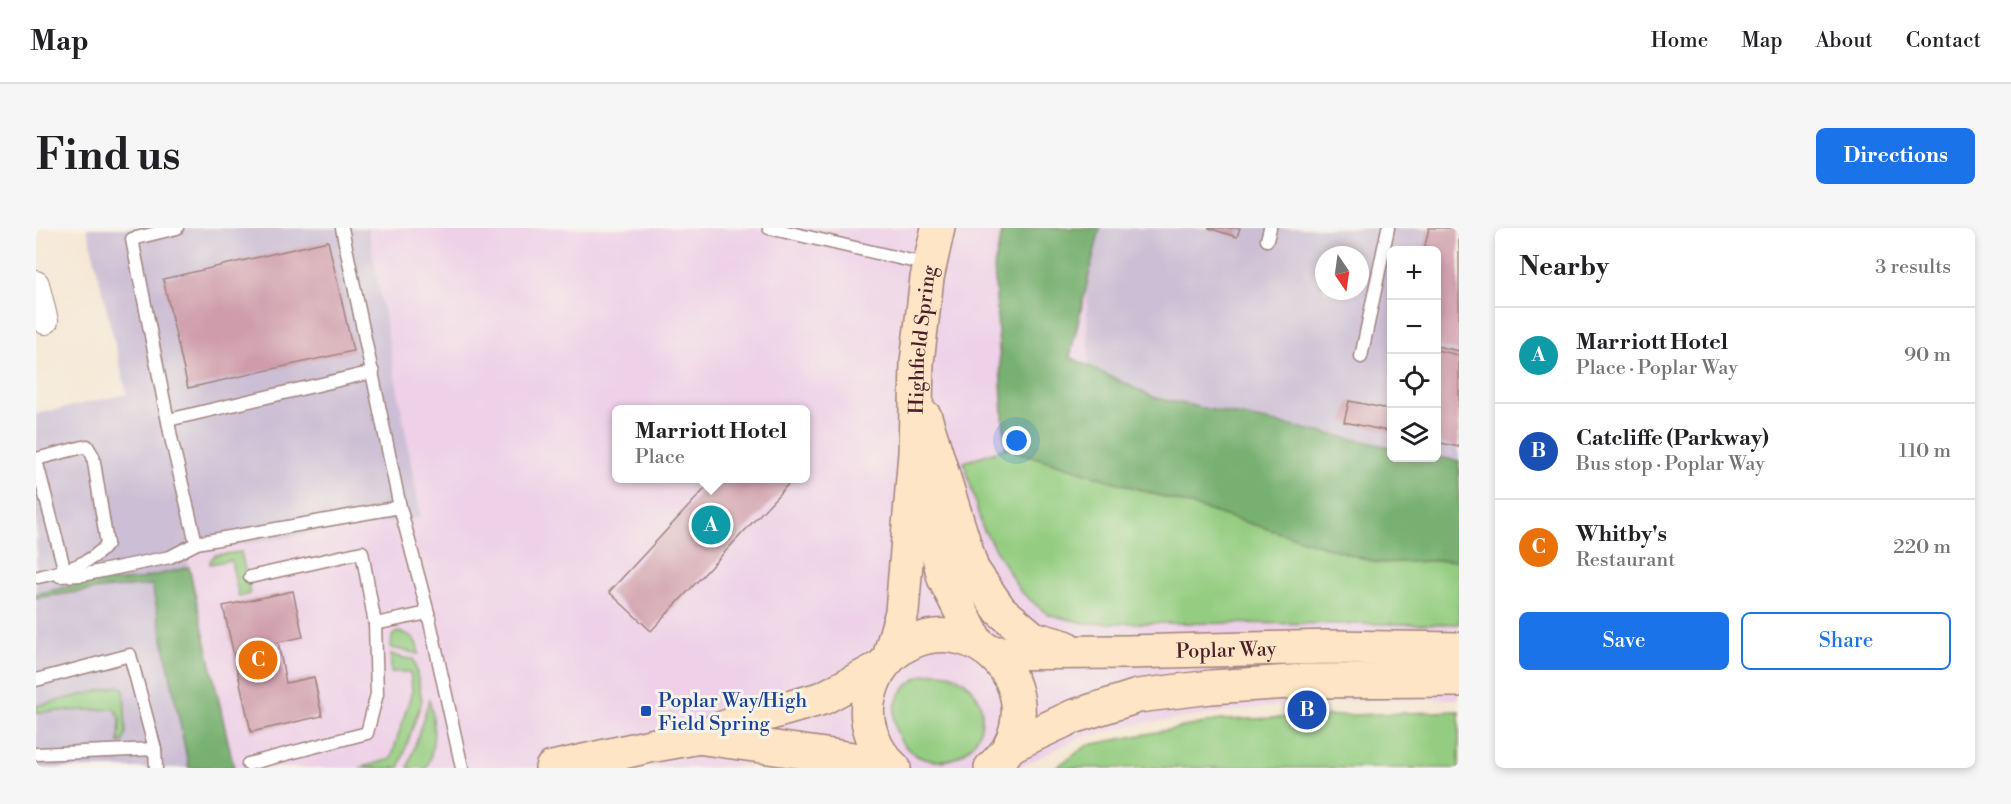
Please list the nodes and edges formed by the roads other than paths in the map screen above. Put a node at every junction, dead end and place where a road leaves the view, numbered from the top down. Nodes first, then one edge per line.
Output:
1 (177, 228) edge
2 (342, 228) edge
3 (769, 228) edge
4 (938, 228) edge
5 (1388, 228) edge
6 (930, 265) junction
7 (36, 284) edge
8 (45, 321) dead end
9 (1361, 357) dead end
10 (373, 372) junction
11 (916, 387) junction
12 (168, 420) junction
13 (915, 453) junction
14 (36, 460) edge
15 (400, 507) junction
16 (197, 543) junction
17 (65, 572) junction
18 (37, 577) edge
19 (250, 577) dead end
20 (428, 613) junction
21 (375, 624) junction
22 (984, 648) junction
23 (1459, 649) edge
24 (1083, 652) junction
25 (885, 663) junction
26 (36, 680) edge
27 (1459, 680) edge
28 (700, 737) junction
29 (155, 749) junction
30 (36, 754) edge
31 (1001, 759) edge
32 (248, 764) dead end
33 (892, 766) edge
34 (156, 768) edge
35 (462, 768) edge
36 (552, 768) edge

1 - 12 lane
2 - 10 lane
3 - 6 lane
4 - 6 main road, Highfield Spring
5 - 9 lane
6 - 11 main road, Highfield Spring
7 - 8 street
10 - 12 lane
10 - 15 lane
11 - 13 main road, Highfield Spring
11 - 24 main road
12 - 16 lane
13 - 22 main road, Highfield Spring
13 - 25 main road, Highfield Spring
14 - 17 lane
14 - 17 lane
15 - 16 lane
15 - 20 lane
16 - 18 lane
17 - 18 lane
19 - 21 lane
20 - 21 lane
20 - 35 lane
21 - 32 lane
22 - 24 main road, Poplar Way
22 - 25 main road, Poplar Way
22 - 31 main road, Poplar Way
23 - 24 main road, Poplar Way
25 - 28 main road, Poplar Way
25 - 33 main road, Poplar Way
26 - 29 lane
27 - 31 main road, Poplar Way
28 - 33 main road, Poplar Way
28 - 36 main road, Poplar Way
29 - 30 lane
29 - 34 lane

